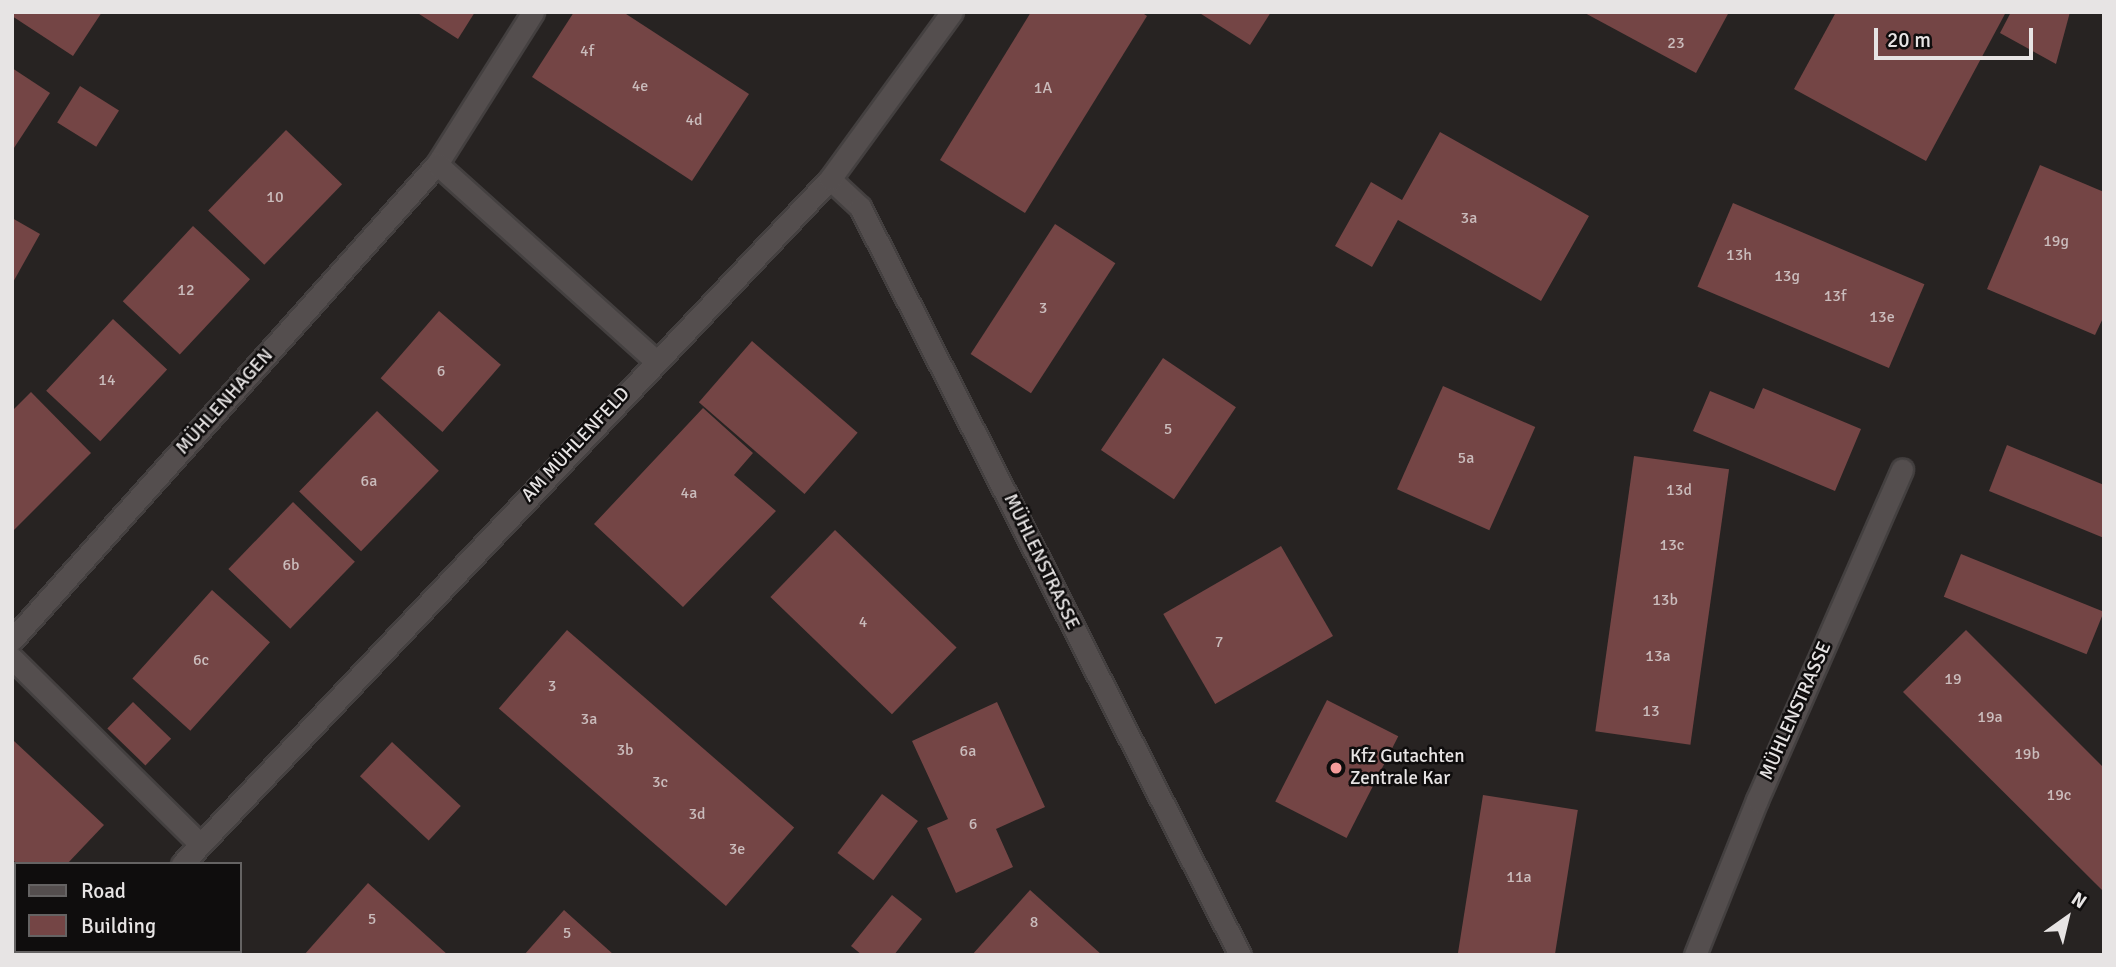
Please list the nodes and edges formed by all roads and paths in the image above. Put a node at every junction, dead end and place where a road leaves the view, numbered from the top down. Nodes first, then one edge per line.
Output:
1 (533, 12) edge
2 (952, 12) edge
3 (437, 164) junction
4 (830, 179) junction
5 (656, 361) junction
6 (1902, 469) dead end
7 (12, 640) edge
8 (12, 658) edge
9 (200, 844) junction
10 (184, 862) edge
11 (1240, 955) edge
12 (1695, 955) edge

1 - 3 street, MÜHLENHAGEN
2 - 4 street, AM MÜHLENFELD
3 - 5 street
3 - 7 street, MÜHLENHAGEN
4 - 5 street, AM MÜHLENFELD
4 - 11 street, MÜHLENSTRASSE
5 - 9 street, AM MÜHLENFELD
6 - 12 street, MÜHLENSTRASSE
8 - 9 street
9 - 10 street, AM MÜHLENFELD

